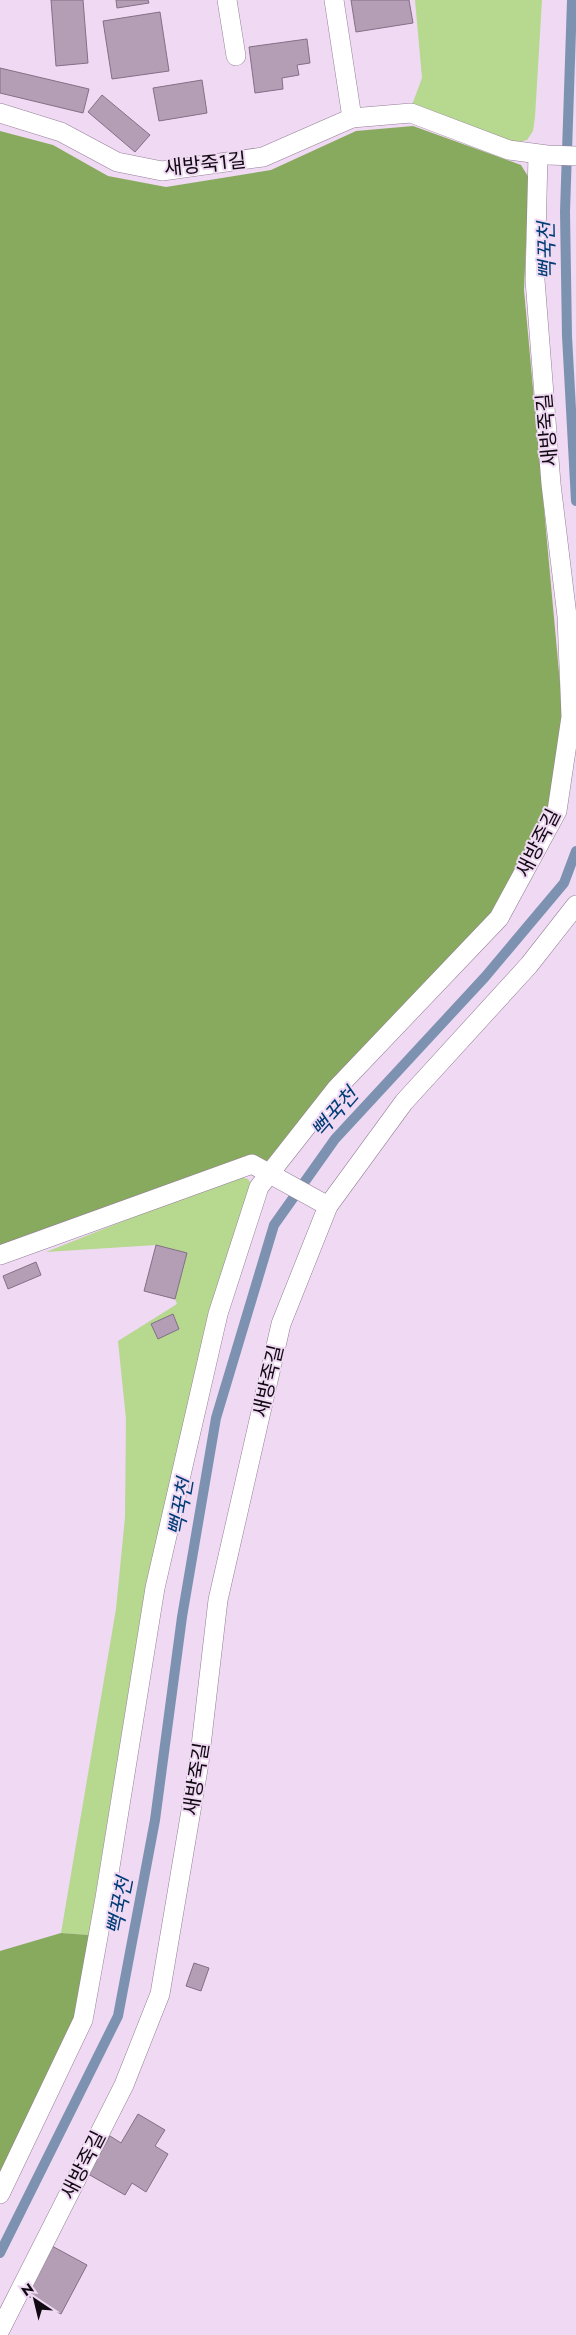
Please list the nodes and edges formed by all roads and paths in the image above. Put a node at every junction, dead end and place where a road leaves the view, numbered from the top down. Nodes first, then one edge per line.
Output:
1 (228, 0) edge
2 (334, 0) edge
3 (236, 56) dead end
4 (0, 113) edge
5 (352, 118) junction
6 (542, 155) junction
7 (576, 156) edge
8 (576, 905) edge
9 (274, 1174) junction
10 (328, 1206) junction
11 (0, 1255) edge
12 (0, 2194) edge
13 (0, 2330) edge

1 - 3 lane
2 - 5 lane
4 - 5 lane, 새방죽1길
5 - 6 lane, 새방죽1길
6 - 7 lane, 새방죽1길
6 - 9 lane, 새방죽길
8 - 10 lane, 새방죽길
9 - 10 lane
9 - 11 lane
9 - 12 lane, 새방죽길
10 - 13 lane, 새방죽길

